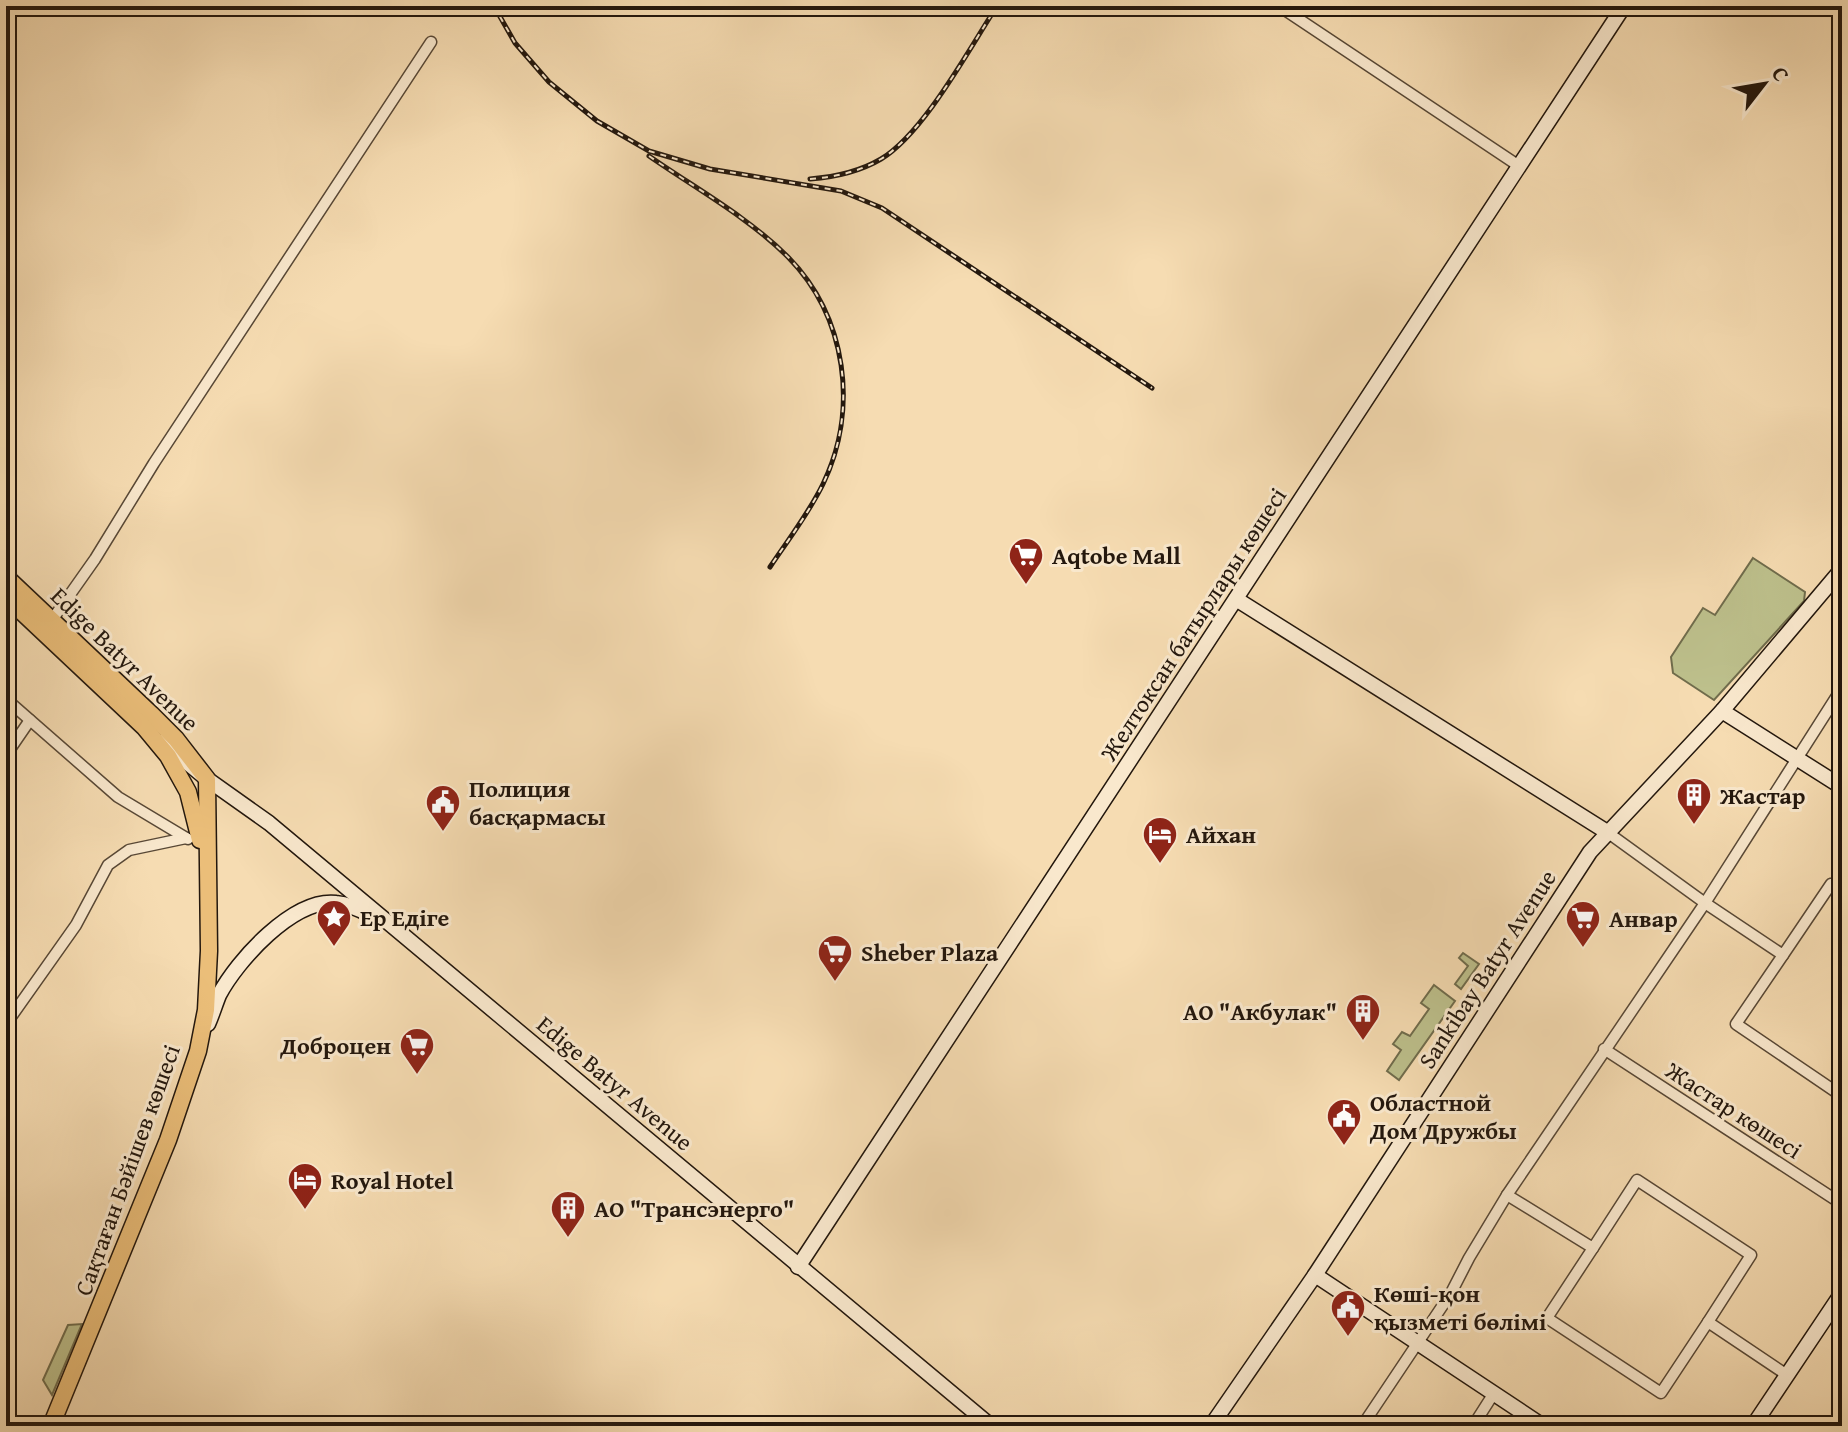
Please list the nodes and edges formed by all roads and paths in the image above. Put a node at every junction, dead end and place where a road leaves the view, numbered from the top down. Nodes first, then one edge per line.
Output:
1 (1279, 6) edge
2 (1624, 6) edge
3 (431, 42) dead end
4 (1519, 166) junction
5 (1842, 569) edge
6 (6, 577) edge
7 (6, 597) edge
8 (1236, 599) junction
9 (52, 620) junction
10 (1842, 688) edge
11 (6, 699) edge
12 (1722, 711) junction
13 (30, 720) junction
14 (144, 727) junction
15 (6, 755) edge
16 (1796, 756) junction
17 (207, 779) junction
18 (1842, 787) edge
19 (1607, 832) junction
20 (194, 841) junction
21 (208, 875) junction
22 (1842, 892) edge
23 (1705, 903) junction
24 (391, 927) junction
25 (1783, 955) junction
26 (6, 1024) edge
27 (1604, 1049) junction
28 (198, 1051) junction
29 (1842, 1096) edge
30 (1507, 1195) junction
31 (1842, 1204) edge
32 (1593, 1248) junction
33 (798, 1267) junction
34 (1315, 1275) junction
35 (1842, 1293) edge
36 (1708, 1322) junction
37 (1417, 1343) junction
38 (1787, 1375) junction
39 (1494, 1393) junction
40 (51, 1426) edge
41 (991, 1426) edge
42 (1211, 1426) edge
43 (1362, 1426) edge
44 (1473, 1426) edge
45 (1543, 1426) edge
46 (1753, 1426) edge

1 - 4 street
2 - 4 street, Желтоксан батырлары көшесі
3 - 9 street
4 - 8 street, Желтоксан батырлары көшесі
5 - 12 street, Sankibay Batyr Avenue
6 - 9 main road, Edige Batyr Avenue
7 - 14 main road, Edige Batyr Avenue
8 - 19 street
8 - 33 street, Желтоксан батырлары көшесі
9 - 17 main road, Edige Batyr Avenue
10 - 16 street
11 - 13 street
12 - 16 street
12 - 19 street, Sankibay Batyr Avenue
13 - 15 street
13 - 20 street
14 - 17 street, Edige Batyr Avenue
14 - 20 main road
16 - 18 street
16 - 23 street
17 - 21 main road, Сақтаған Бәйішев көшесі
17 - 24 street, Edige Batyr Avenue
19 - 23 street
19 - 34 street, Sankibay Batyr Avenue
20 - 21 main road
20 - 26 street
21 - 28 main road, Сақтаған Бәйішев көшесі
22 - 25 street
23 - 25 street
23 - 27 street
24 - 28 street
24 - 33 street, Edige Batyr Avenue
25 - 29 street
27 - 30 street
27 - 31 street, Жастар көшесі
28 - 40 main road, Сақтаған Бәйішев көшесі
30 - 32 street
30 - 37 street
32 - 36 street
32 - 36 street
33 - 41 street, Edige Batyr Avenue
34 - 37 street
34 - 42 street, Sankibay Batyr Avenue
35 - 38 street
36 - 38 street
37 - 39 street
37 - 43 street
38 - 46 street
39 - 44 street
39 - 45 street

